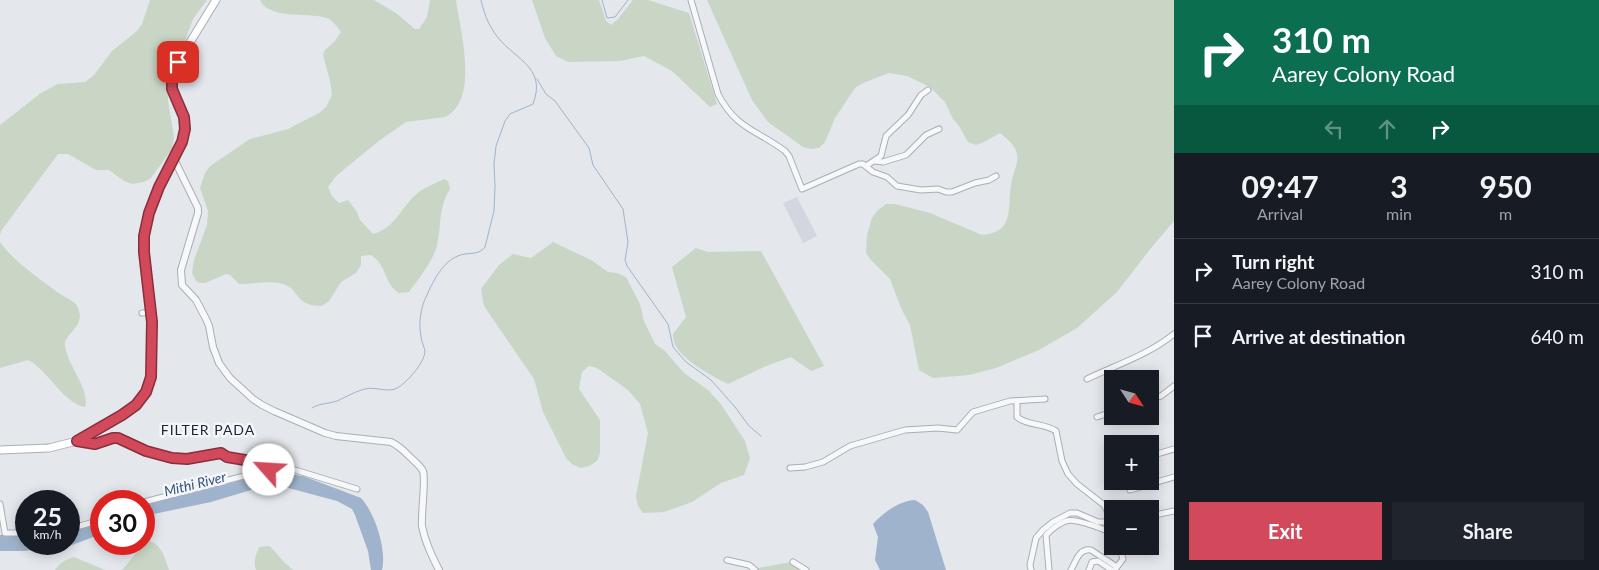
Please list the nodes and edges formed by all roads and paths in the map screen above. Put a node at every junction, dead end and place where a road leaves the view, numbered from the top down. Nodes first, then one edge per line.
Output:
1 (216, 0) edge
2 (691, 0) edge
3 (928, 90) dead end
4 (940, 129) dead end
5 (174, 160) junction
6 (875, 161) junction
7 (866, 166) junction
8 (996, 176) dead end
9 (151, 312) junction
10 (142, 313) dead end
11 (1174, 334) edge
12 (1087, 379) dead end
13 (1174, 386) edge
14 (1159, 397) edge
15 (1045, 399) dead end
16 (1017, 401) junction
17 (1104, 415) edge
18 (1097, 417) dead end
19 (77, 441) junction
20 (1174, 449) edge
21 (0, 450) edge
22 (1159, 453) edge
23 (790, 468) dead end
24 (269, 470) junction
25 (1174, 477) edge
26 (1159, 481) edge
27 (357, 489) dead end
28 (155, 499) edge
29 (0, 504) edge
30 (1104, 505) edge
31 (1174, 511) edge
32 (1159, 514) edge
33 (1104, 522) edge
34 (1104, 530) edge
35 (15, 533) edge
36 (1122, 555) edge
37 (727, 560) dead end
38 (793, 562) dead end
39 (1113, 568) edge
40 (439, 570) edge
41 (755, 570) edge
42 (806, 570) edge
43 (1031, 570) edge
44 (1049, 570) edge
45 (1070, 570) edge
46 (1089, 570) edge

1 - 5 main road
2 - 7 street
3 - 6 street
4 - 6 street
5 - 9 main road
5 - 40 street
6 - 7 street
7 - 8 street
9 - 10 street
9 - 19 main road
11 - 12 street
13 - 14 street
15 - 16 street
16 - 23 street
16 - 30 street
17 - 18 street
19 - 21 main road
19 - 24 street
20 - 22 street
24 - 27 street
24 - 28 street
25 - 26 street
29 - 35 street
31 - 32 street
33 - 43 street
34 - 44 street
36 - 39 street
37 - 41 street
38 - 42 street
39 - 45 street
39 - 46 street

